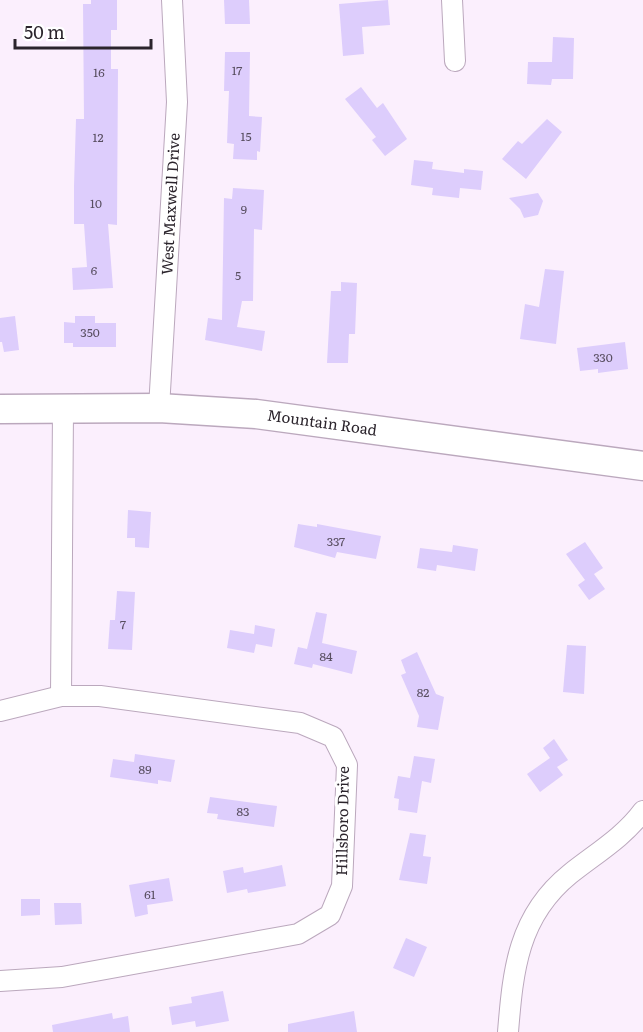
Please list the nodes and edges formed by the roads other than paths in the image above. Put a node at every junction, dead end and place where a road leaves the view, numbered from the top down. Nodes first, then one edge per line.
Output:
1 (172, 0) edge
2 (452, 0) edge
3 (455, 62) dead end
4 (159, 408) junction
5 (0, 409) edge
6 (63, 409) junction
7 (643, 466) edge
8 (61, 696) junction
9 (0, 711) edge
10 (643, 811) edge
11 (0, 981) edge
12 (508, 1032) edge

1 - 4 street, West Maxwell Drive
2 - 3 street
4 - 6 main road, Mountain Road
4 - 7 main road, Mountain Road
5 - 6 main road, Mountain Road
6 - 8 street
8 - 9 street, Hillsboro Drive
8 - 11 street, Hillsboro Drive
10 - 12 street

